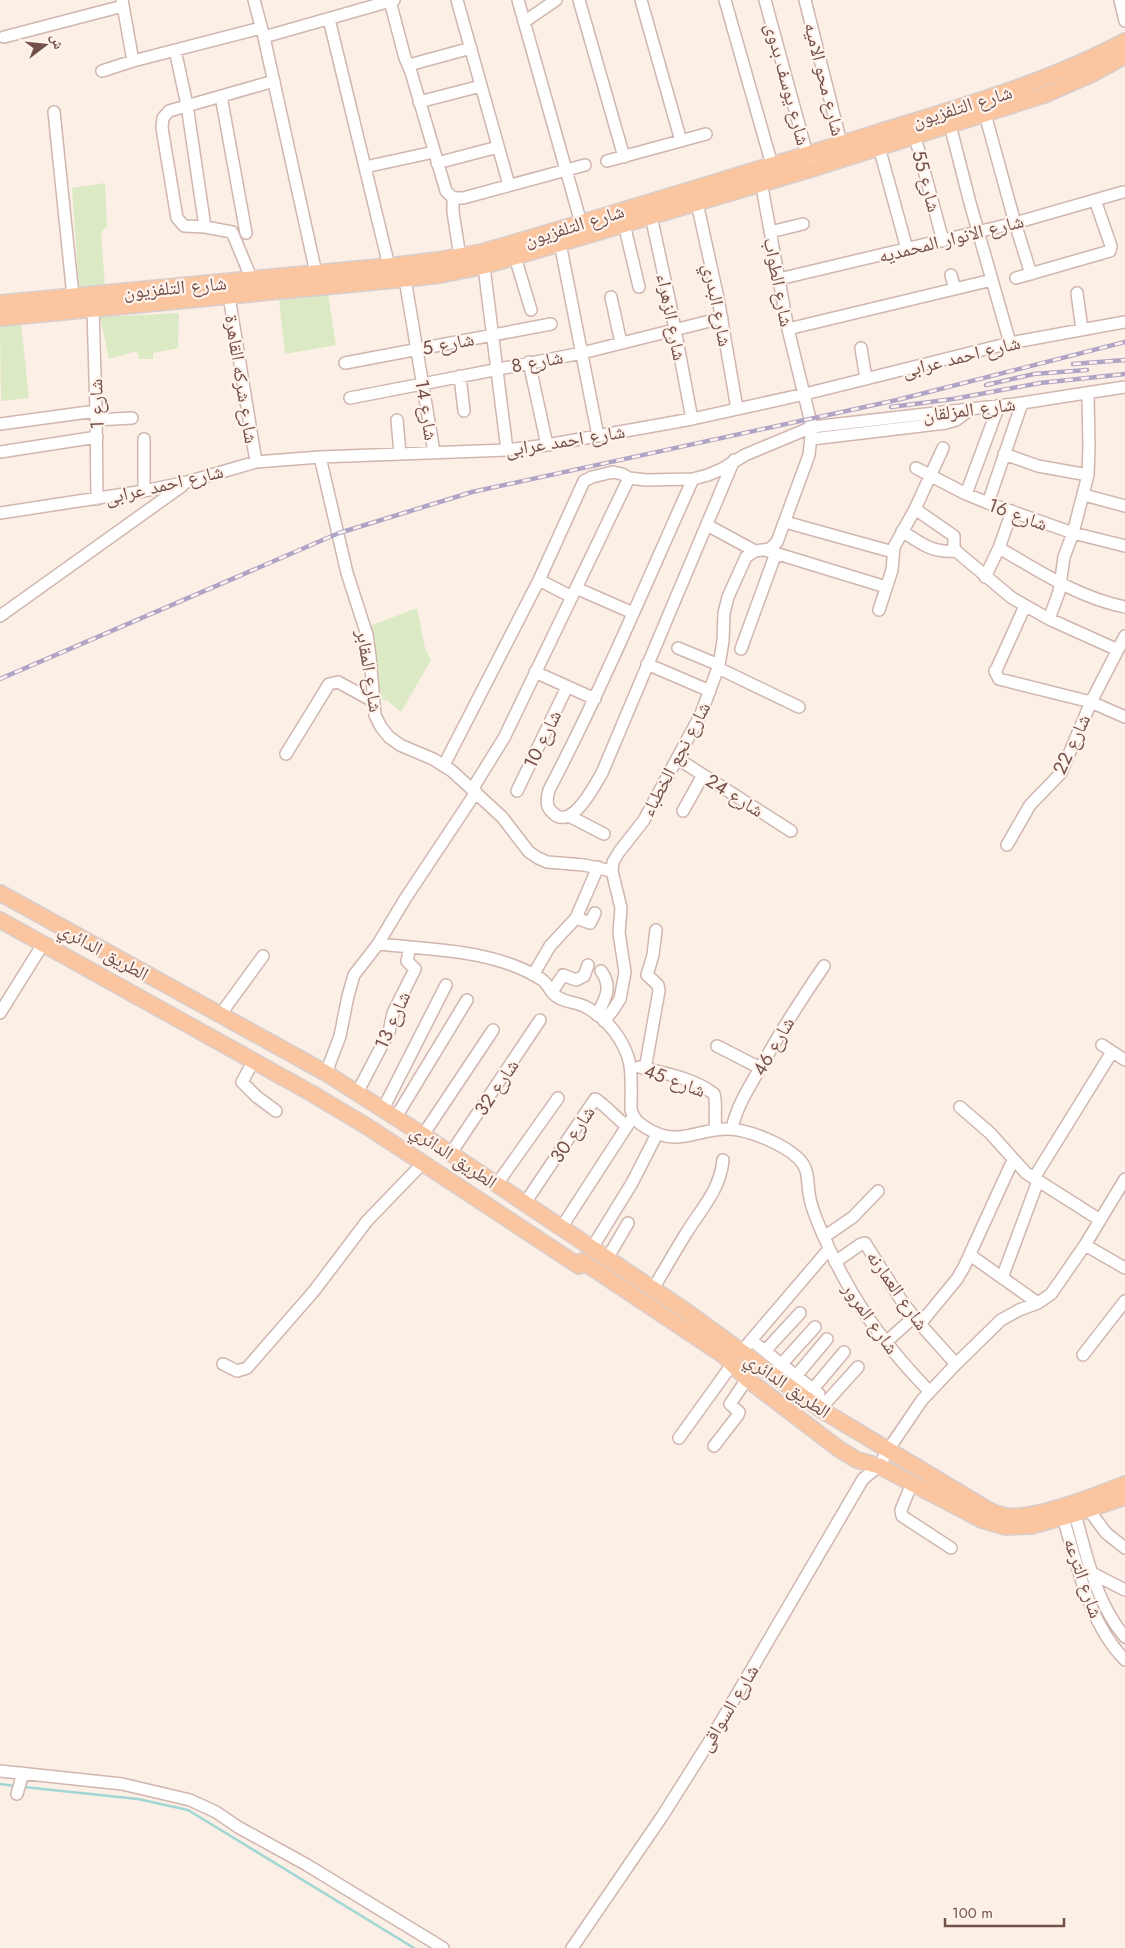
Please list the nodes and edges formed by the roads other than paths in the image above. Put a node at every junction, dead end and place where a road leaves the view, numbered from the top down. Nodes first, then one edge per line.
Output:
1 (254, 0) edge
2 (457, 0) edge
3 (518, 0) edge
4 (556, 0) edge
5 (579, 0) edge
6 (641, 0) edge
7 (725, 0) edge
8 (765, 0) edge
9 (805, 0) edge
10 (1120, 0) edge
11 (392, 1) edge
12 (123, 3) edge
13 (329, 19) junction
14 (1125, 21) edge
15 (524, 22) junction
16 (262, 33) junction
17 (4, 37) dead end
18 (1125, 41) edge
19 (471, 48) junction
20 (175, 50) junction
21 (1125, 56) edge
22 (133, 61) junction
23 (409, 65) junction
24 (102, 71) dead end
25 (274, 81) junction
26 (481, 86) junction
27 (221, 96) junction
28 (1018, 96) junction
29 (419, 102) junction
30 (187, 105) junction
31 (54, 112) dead end
32 (986, 114) junction
33 (948, 118) junction
34 (913, 128) junction
35 (706, 134) dead end
36 (681, 141) junction
37 (498, 147) junction
38 (878, 147) junction
39 (843, 150) junction
40 (435, 157) junction
41 (624, 157) junction
42 (607, 161) dead end
43 (809, 162) junction
44 (585, 165) dead end
45 (365, 167) junction
46 (566, 170) junction
47 (764, 173) junction
48 (509, 185) junction
49 (1122, 192) dead end
50 (453, 198) junction
51 (1095, 200) junction
52 (697, 203) junction
53 (651, 216) junction
54 (581, 223) junction
55 (1015, 223) junction
56 (624, 224) junction
57 (803, 224) dead end
58 (205, 227) junction
59 (770, 232) junction
60 (978, 232) junction
61 (246, 233) dead end
62 (943, 241) junction
63 (560, 243) junction
64 (907, 249) junction
65 (515, 256) junction
66 (460, 257) junction
67 (484, 259) junction
68 (390, 266) junction
69 (439, 268) junction
70 (316, 273) junction
71 (1031, 274) junction
72 (951, 275) dead end
73 (1016, 278) dead end
74 (406, 279) junction
75 (252, 280) junction
76 (779, 280) junction
77 (992, 280) junction
78 (639, 287) dead end
79 (955, 289) junction
80 (1076, 293) dead end
81 (73, 296) junction
82 (228, 296) junction
83 (611, 297) dead end
84 (0, 303) edge
85 (92, 309) junction
86 (531, 310) dead end
87 (0, 318) edge
88 (722, 318) junction
89 (1125, 322) edge
90 (551, 324) dead end
91 (788, 329) junction
92 (675, 330) junction
93 (1082, 330) junction
94 (494, 335) junction
95 (621, 343) junction
96 (1010, 343) junction
97 (862, 348) dead end
98 (417, 349) junction
99 (582, 352) junction
100 (530, 362) junction
101 (345, 363) dead end
102 (498, 368) junction
103 (460, 376) junction
104 (866, 379) junction
105 (423, 384) junction
106 (1119, 388) edge
107 (805, 394) junction
108 (1088, 394) junction
109 (1125, 395) edge
110 (350, 398) dead end
111 (1022, 402) junction
112 (999, 405) junction
113 (972, 408) junction
114 (737, 409) junction
115 (464, 411) dead end
116 (96, 416) junction
117 (132, 418) dead end
118 (692, 419) junction
119 (398, 420) dead end
120 (0, 424) edge
121 (812, 427) junction
122 (598, 436) junction
123 (97, 437) junction
124 (144, 439) dead end
125 (812, 440) junction
126 (546, 445) junction
127 (943, 448) dead end
128 (507, 450) junction
129 (0, 452) edge
130 (434, 452) junction
131 (400, 454) junction
132 (1004, 454) junction
133 (320, 457) junction
134 (734, 460) junction
135 (256, 462) junction
136 (916, 468) dead end
137 (1088, 475) junction
138 (930, 476) junction
139 (629, 478) junction
140 (693, 479) junction
141 (187, 482) junction
142 (144, 492) junction
143 (966, 494) junction
144 (1084, 495) junction
145 (97, 500) junction
146 (988, 503) junction
147 (1125, 506) edge
148 (915, 508) junction
149 (1012, 511) junction
150 (0, 513) edge
151 (785, 522) junction
152 (707, 525) junction
153 (902, 531) junction
154 (1073, 533) junction
155 (1125, 546) edge
156 (999, 548) junction
157 (765, 551) junction
158 (956, 551) junction
159 (893, 552) junction
160 (985, 577) junction
161 (539, 580) junction
162 (1060, 583) junction
163 (886, 587) junction
164 (574, 593) junction
165 (1025, 606) junction
166 (1125, 607) edge
167 (880, 610) dead end
168 (633, 613) junction
169 (0, 616) edge
170 (1049, 619) junction
171 (1123, 642) edge
172 (678, 648) dead end
173 (741, 649) dead end
174 (647, 664) junction
175 (719, 667) junction
176 (535, 672) junction
177 (567, 687) junction
178 (710, 691) junction
179 (596, 699) junction
180 (374, 701) junction
181 (1091, 702) junction
182 (799, 707) dead end
183 (1125, 717) edge
184 (286, 754) dead end
185 (678, 759) junction
186 (444, 765) junction
187 (704, 775) junction
188 (474, 790) junction
189 (517, 791) dead end
190 (683, 811) dead end
191 (569, 816) junction
192 (791, 831) dead end
193 (604, 834) dead end
194 (1007, 845) dead end
195 (598, 868) junction
196 (612, 871) junction
197 (0, 893) edge
198 (595, 913) dead end
199 (576, 918) junction
200 (0, 920) edge
201 (656, 930) dead end
202 (43, 944) junction
203 (378, 944) junction
204 (410, 948) junction
205 (263, 956) dead end
206 (588, 965) dead end
207 (824, 966) dead end
208 (601, 971) dead end
209 (533, 975) junction
210 (446, 985) dead end
211 (552, 992) junction
212 (191, 999) junction
213 (467, 1000) dead end
214 (0, 1013) edge
215 (220, 1015) junction
216 (601, 1018) junction
217 (179, 1019) junction
218 (540, 1020) dead end
219 (493, 1030) dead end
220 (1102, 1045) dead end
221 (717, 1046) dead end
222 (1112, 1052) junction
223 (254, 1060) junction
224 (1125, 1060) edge
225 (630, 1065) junction
226 (760, 1068) junction
227 (645, 1069) junction
228 (326, 1074) junction
229 (357, 1093) junction
230 (558, 1098) dead end
231 (960, 1107) dead end
232 (383, 1109) junction
233 (276, 1111) dead end
234 (396, 1117) junction
235 (630, 1121) junction
236 (732, 1129) junction
237 (716, 1130) junction
238 (657, 1134) junction
239 (423, 1135) junction
240 (451, 1153) junction
241 (723, 1160) dead end
242 (1013, 1160) junction
243 (423, 1163) junction
244 (1036, 1179) junction
245 (1125, 1179) edge
246 (494, 1183) junction
247 (878, 1191) dead end
248 (479, 1200) junction
249 (525, 1203) junction
250 (1100, 1220) junction
251 (628, 1223) dead end
252 (561, 1228) junction
253 (824, 1236) junction
254 (1085, 1245) junction
255 (592, 1248) junction
256 (829, 1249) junction
257 (970, 1255) junction
258 (607, 1259) junction
259 (835, 1262) junction
260 (1125, 1268) edge
261 (1002, 1278) junction
262 (653, 1290) junction
263 (1125, 1301) edge
264 (1038, 1303) junction
265 (800, 1313) dead end
266 (917, 1321) junction
267 (814, 1326) dead end
268 (827, 1339) dead end
269 (751, 1340) junction
270 (886, 1342) junction
271 (765, 1351) junction
272 (844, 1352) dead end
273 (1083, 1355) dead end
274 (737, 1357) junction
275 (223, 1364) dead end
276 (956, 1364) junction
277 (858, 1366) dead end
278 (776, 1370) junction
279 (747, 1379) junction
280 (792, 1381) junction
281 (930, 1391) junction
282 (817, 1397) junction
283 (679, 1438) dead end
284 (870, 1439) junction
285 (714, 1446) dead end
286 (888, 1450) junction
287 (857, 1460) junction
288 (878, 1466) junction
289 (912, 1483) junction
290 (1125, 1484) edge
291 (1125, 1496) edge
292 (1076, 1514) junction
293 (951, 1548) dead end
294 (1125, 1548) edge
295 (1092, 1573) junction
296 (1125, 1590) edge
297 (1125, 1638) edge
298 (1125, 1660) edge
299 (0, 1771) edge
300 (22, 1773) junction
301 (17, 1794) dead end
302 (443, 1948) edge
303 (572, 1948) edge

1 - 16 street
2 - 19 street
3 - 15 street
4 - 15 street
5 - 41 street
6 - 36 street
7 - 47 street, شارع الطواب
8 - 43 street, شارع يوسف بدوى
9 - 39 street, شارع محو الاميه
10 - 14 street
11 - 13 street
11 - 23 street
12 - 17 street
12 - 22 street
13 - 16 street
13 - 45 street
15 - 46 street
16 - 20 street
16 - 25 street
18 - 28 main road, شارع التلفزيون
19 - 23 street
19 - 26 street
20 - 22 street
20 - 30 street
21 - 28 main road, شارع التلفزيون
22 - 24 street
23 - 29 street
25 - 27 street
25 - 70 street
26 - 29 street
26 - 37 street
27 - 30 street
27 - 61 street
28 - 32 main road, شارع التلفزيون
28 - 33 main road, شارع التلفزيون
29 - 40 street
30 - 58 street
30 - 58 street
31 - 81 street
32 - 33 main road, شارع التلفزيون
32 - 55 street
33 - 34 main road, شارع التلفزيون
33 - 60 street
34 - 38 main road, شارع التلفزيون
34 - 39 main road, شارع التلفزيون
34 - 62 street, شارع 55
35 - 36 street
36 - 41 street
37 - 40 street
37 - 48 street
38 - 39 main road, شارع التلفزيون
38 - 64 street
39 - 43 main road, شارع التلفزيون
40 - 45 street
40 - 50 street
41 - 42 street
43 - 47 main road, شارع التلفزيون
43 - 47 main road, شارع التلفزيون
44 - 46 street
45 - 68 street
46 - 48 street
46 - 54 street
47 - 52 main road, شارع التلفزيون
47 - 54 main road, شارع التلفزيون
47 - 59 street, شارع الطواب
48 - 50 street
49 - 51 street, شارع الانوار المحمديه
50 - 66 street
51 - 55 street, شارع الانوار المحمديه
51 - 71 street
52 - 53 main road, شارع التلفزيون
52 - 88 street, شارع البدري
53 - 56 main road, شارع التلفزيون
53 - 92 street, شارع الزهراء
54 - 67 main road, شارع التلفزيون
55 - 60 street, شارع الانوار المحمديه
55 - 71 street
56 - 63 main road, شارع التلفزيون
56 - 78 street
57 - 59 street
58 - 75 street
59 - 76 street, شارع الطواب
60 - 62 street, شارع الانوار المحمديه
60 - 77 street
62 - 64 street, شارع الانوار المحمديه
63 - 65 main road, شارع التلفزيون
63 - 99 street
64 - 76 street, شارع الانوار المحمديه
65 - 67 main road, شارع التلفزيون
65 - 86 street
66 - 67 main road, شارع التلفزيون
66 - 69 main road, شارع التلفزيون
67 - 69 main road, شارع التلفزيون
67 - 94 street
68 - 69 main road, شارع التلفزيون
68 - 70 main road, شارع التلفزيون
69 - 74 main road, شارع التلفزيون
70 - 75 main road, شارع التلفزيون
71 - 73 street
72 - 79 street
74 - 82 main road, شارع التلفزيون
74 - 98 street, شارع 14
75 - 81 main road, شارع التلفزيون
76 - 91 street, شارع الطواب
77 - 79 street
77 - 96 street
79 - 91 street
80 - 93 street
81 - 84 main road, شارع التلفزيون
82 - 85 main road, شارع التلفزيون
82 - 135 street, شارع شركه القاهرة
83 - 95 street
85 - 87 main road, شارع التلفزيون
85 - 116 street, شارع 1
88 - 92 street, شارع 8
88 - 114 street, شارع البدري
89 - 93 street, شارع احمد عرابى
90 - 94 street, شارع 5
91 - 107 street, شارع الطواب
92 - 95 street, شارع 8
92 - 118 street, شارع الزهراء
93 - 96 street, شارع احمد عرابى
94 - 98 street, شارع 5
94 - 102 street
95 - 99 street, شارع 8
96 - 104 street, شارع احمد عرابى
97 - 104 street
98 - 101 street, شارع 5
98 - 105 street, شارع 14
99 - 100 street, شارع 8
99 - 122 street
100 - 102 street, شارع 8
100 - 126 street
102 - 103 street, شارع 8
102 - 128 street
103 - 105 street, شارع 8
103 - 115 street
104 - 107 street, شارع احمد عرابى
105 - 110 street, شارع 8
105 - 130 street, شارع 14
106 - 108 street, شارع المزلقان
106 - 109 street
107 - 114 street, شارع احمد عرابى
107 - 121 street, شارع نجع الخطباء
108 - 111 street, شارع المزلقان
108 - 137 street
111 - 112 street, شارع المزلقان
111 - 132 street
112 - 113 street, شارع المزلقان
112 - 143 street
113 - 121 street, شارع المزلقان
113 - 125 street
114 - 118 street, شارع احمد عرابى
116 - 117 street
116 - 120 street
116 - 123 street, شارع 1
118 - 122 street, شارع احمد عرابى
119 - 131 street
121 - 125 street, شارع نجع الخطباء
121 - 134 street, شارع المزلقان
122 - 126 street, شارع احمد عرابى
123 - 129 street
123 - 145 street, شارع 1
124 - 142 street
125 - 151 street, شارع نجع الخطباء
126 - 128 street, شارع احمد عرابى
127 - 138 street
128 - 130 street, شارع احمد عرابى
130 - 131 street, شارع احمد عرابى
131 - 133 street, شارع احمد عرابى
132 - 137 street
132 - 146 street
133 - 135 street, شارع احمد عرابى
133 - 180 street, شارع المقابر
134 - 140 street, شارع المزلقان
134 - 152 street
135 - 141 street, شارع احمد عرابى
136 - 138 street, شارع 16
137 - 144 street
138 - 143 street, شارع 16
138 - 148 street
139 - 140 street, شارع المزلقان
139 - 161 street, شارع المزلقان
139 - 164 street
140 - 168 street
141 - 142 street, شارع احمد عرابى
141 - 169 street
142 - 145 street, شارع احمد عرابى
143 - 146 street, شارع 16
144 - 147 street
144 - 154 street
145 - 150 street, شارع احمد عرابى
146 - 149 street, شارع 16
148 - 153 street
148 - 158 street
149 - 154 street, شارع 16
149 - 156 street
151 - 157 street, شارع نجع الخطباء
151 - 159 street
152 - 157 street
152 - 174 street
153 - 158 street
153 - 159 street
154 - 155 street, شارع 16
154 - 162 street
156 - 160 street
156 - 162 street
157 - 163 street
157 - 173 street
157 - 175 street, شارع نجع الخطباء
158 - 160 street
159 - 163 street
160 - 165 street
161 - 164 street
161 - 186 street, شارع المزلقان
162 - 166 street
162 - 170 street
163 - 167 street
164 - 168 street
164 - 176 street
165 - 170 street
165 - 181 street
168 - 179 street
170 - 171 street
171 - 181 street, شارع 22
172 - 175 street
174 - 178 street
174 - 191 street
175 - 178 street, شارع نجع الخطباء
175 - 182 street
176 - 177 street
176 - 188 street
177 - 179 street
177 - 189 street, شارع 10
178 - 185 street, شارع نجع الخطباء
179 - 191 street
180 - 184 street
180 - 186 street, شارع المقابر
181 - 183 street
181 - 194 street, شارع 22
185 - 187 street, شارع 24
185 - 196 street, شارع نجع الخطباء
186 - 188 street, شارع المقابر
187 - 190 street
187 - 192 street, شارع 24
188 - 195 street, شارع المقابر
188 - 203 street
191 - 193 street
195 - 196 street, شارع المقابر
195 - 199 street
196 - 216 street
197 - 212 main road, الطريق الدائري
198 - 199 street
199 - 209 street
200 - 202 main road, الطريق الدائري
201 - 227 street
202 - 214 street
202 - 217 main road, الطريق الدائري
203 - 204 street
203 - 228 street
204 - 209 street
204 - 229 street, شارع 13
205 - 215 street
206 - 211 street
207 - 226 street, شارع 46
208 - 216 street
209 - 211 street
210 - 232 street
211 - 216 street
212 - 215 main road, الطريق الدائري
212 - 217 main road
213 - 234 street
215 - 228 main road, الطريق الدائري
216 - 225 street
217 - 223 main road, الطريق الدائري
218 - 240 street, شارع 32
219 - 239 street
220 - 222 street
221 - 226 street
222 - 224 street
222 - 244 street
223 - 233 street
223 - 243 main road, الطريق الدائري
225 - 227 street, شارع 45
225 - 235 street
226 - 236 street, شارع 46
227 - 237 street, شارع 45
228 - 229 main road, الطريق الدائري
229 - 232 main road, الطريق الدائري
230 - 246 street
231 - 242 street
232 - 234 main road, الطريق الدائري
234 - 239 main road, الطريق الدائري
235 - 238 street
235 - 249 street, شارع 30
235 - 252 street
236 - 237 street
236 - 253 street, شارع المرور
237 - 238 street
238 - 255 street
239 - 240 main road, الطريق الدائري
240 - 246 main road, الطريق الدائري
241 - 262 street
242 - 244 street
242 - 257 street
243 - 248 main road, الطريق الدائري
243 - 275 street
244 - 250 street
244 - 261 street
245 - 250 street
246 - 248 main road
246 - 249 main road, الطريق الدائري
247 - 253 street
248 - 274 main road, الطريق الدائري
249 - 252 main road, الطريق الدائري
250 - 254 street
251 - 258 street
252 - 255 main road, الطريق الدائري
253 - 256 street, شارع المرور
254 - 260 street
254 - 264 street
255 - 258 main road, الطريق الدائري
256 - 259 street, شارع المرور
256 - 269 street
257 - 261 street
257 - 266 street
258 - 262 main road, الطريق الدائري
259 - 266 street, شارع العمارنه
259 - 270 street, شارع المرور
261 - 264 street
262 - 274 main road, الطريق الدائري
263 - 273 street
264 - 276 street, شارع السواقى
265 - 271 street
266 - 270 street
266 - 276 street, شارع العمارنه
267 - 278 street
268 - 280 street
269 - 271 street
269 - 274 street
270 - 281 street, شارع المرور
271 - 278 street
272 - 282 street
274 - 278 main road, الطريق الدائري
274 - 279 main road, الطريق الدائري
274 - 283 street
276 - 281 street, شارع السواقى
277 - 282 street
278 - 280 main road, الطريق الدائري
279 - 285 street
279 - 287 main road, الطريق الدائري
280 - 282 main road, الطريق الدائري
280 - 282 street
281 - 286 street, شارع السواقى
282 - 284 main road, الطريق الدائري
284 - 286 main road, الطريق الدائري
284 - 287 main road
286 - 288 street, شارع السواقى
286 - 290 main road, الطريق الدائري
287 - 288 main road, الطريق الدائري
288 - 289 main road, الطريق الدائري
288 - 303 street, شارع السواقى
289 - 292 main road, الطريق الدائري
289 - 293 street
291 - 292 main road, الطريق الدائري
292 - 294 street
292 - 295 street, شارع الترعه
292 - 298 street, شارع الترعه
295 - 296 street
295 - 297 street, شارع الترعه
299 - 300 street
300 - 301 street
300 - 302 street

